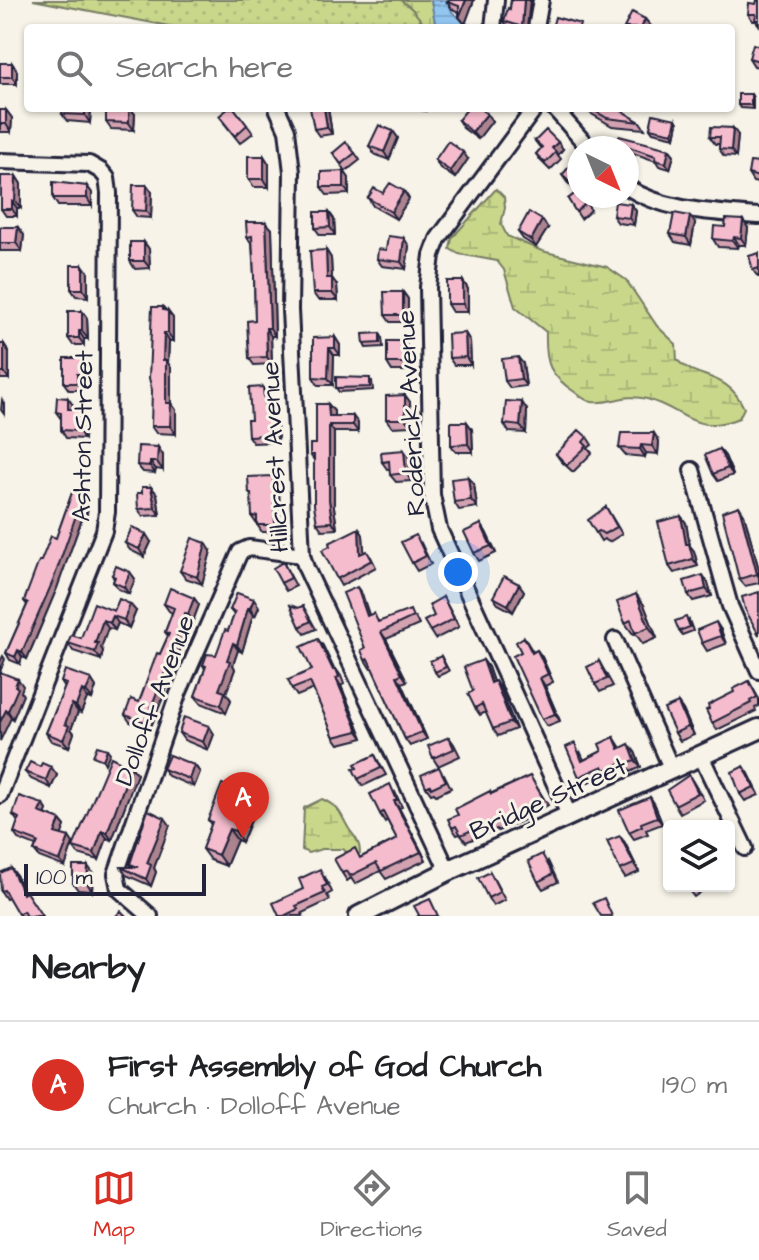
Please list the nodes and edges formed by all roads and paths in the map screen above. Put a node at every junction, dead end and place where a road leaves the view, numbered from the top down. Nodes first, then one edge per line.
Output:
1 (496, 0) edge
2 (541, 0) edge
3 (493, 24) edge
4 (537, 24) edge
5 (279, 112) edge
6 (532, 112) edge
7 (558, 112) edge
8 (578, 136) edge
9 (0, 161) edge
10 (639, 194) edge
11 (759, 216) edge
12 (692, 470) dead end
13 (302, 555) junction
14 (615, 640) dead end
15 (759, 671) edge
16 (759, 729) edge
17 (701, 756) junction
18 (672, 770) junction
19 (0, 795) edge
20 (570, 817) junction
21 (745, 848) dead end
22 (448, 871) junction
23 (150, 916) edge
24 (359, 916) edge

1 - 3 street
2 - 4 street
5 - 13 street, Hillcrest Avenue
6 - 20 street, Roderick Avenue
7 - 8 street
9 - 19 street, Ashton Street
10 - 11 street
12 - 15 street
13 - 22 street, Hillcrest Avenue
13 - 23 street, Dolloff Avenue
14 - 18 street
16 - 17 main road, Bridge Street
17 - 18 main road, Bridge Street
17 - 21 street
18 - 20 main road, Bridge Street
20 - 22 main road, Bridge Street
22 - 24 main road, Bridge Street

